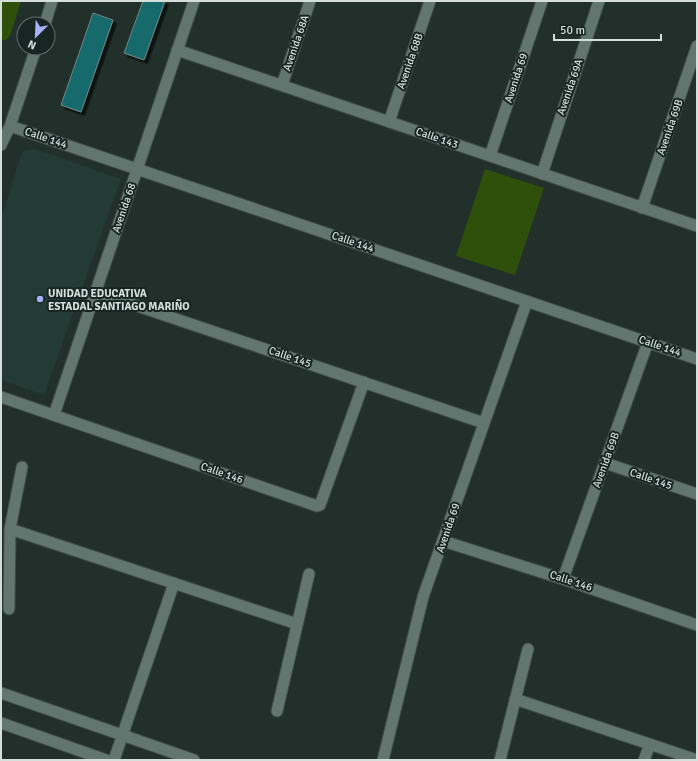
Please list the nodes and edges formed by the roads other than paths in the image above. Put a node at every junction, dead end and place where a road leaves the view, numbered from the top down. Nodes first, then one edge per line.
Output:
1 (52, 1) edge
2 (194, 1) edge
3 (310, 1) edge
4 (430, 1) edge
5 (542, 1) edge
6 (599, 1) edge
7 (47, 16) edge
8 (697, 46) edge
9 (177, 50) junction
10 (33, 56) edge
11 (282, 85) junction
12 (390, 122) junction
13 (10, 126) junction
14 (1, 145) edge
15 (490, 156) junction
16 (137, 169) junction
17 (542, 174) junction
18 (642, 208) junction
19 (697, 226) edge
20 (96, 292) junction
21 (527, 301) junction
22 (648, 342) junction
23 (697, 359) edge
24 (364, 382) junction
25 (1, 397) edge
26 (54, 415) junction
27 (484, 423) junction
28 (605, 463) junction
29 (22, 467) dead end
30 (697, 494) edge
31 (10, 529) junction
32 (444, 541) junction
33 (309, 574) dead end
34 (563, 579) junction
35 (174, 583) junction
36 (9, 610) dead end
37 (297, 624) junction
38 (697, 625) edge
39 (528, 649) dead end
40 (1, 693) edge
41 (515, 699) junction
42 (277, 711) dead end
43 (1, 724) edge
44 (121, 736) junction
45 (650, 744) junction
46 (106, 760) edge
47 (114, 760) edge
48 (194, 760) edge
49 (384, 760) edge
50 (500, 760) edge
51 (644, 760) edge
52 (697, 760) edge

1 - 7 street
2 - 9 street, Avenida 68
3 - 11 street, Avenida 68A
4 - 12 street, Avenida 68B
5 - 15 street, Avenida 69
6 - 17 street, Avenida 69A
8 - 18 street, Avenida 69B
9 - 11 street, Calle 143
9 - 16 street, Avenida 68
10 - 13 street
11 - 12 street, Calle 143
12 - 15 street, Calle 143
13 - 14 street
13 - 16 street, Calle 144
15 - 17 street, Calle 143
16 - 20 street, Avenida 68
16 - 21 street, Calle 144
17 - 18 street, Calle 143
18 - 19 street, Calle 143
20 - 24 street, Calle 145
20 - 26 street, Avenida 68
21 - 22 street, Calle 144
21 - 27 street, Avenida 69
22 - 23 street, Calle 144
22 - 28 street, Avenida 69B
24 - 26 street, Calle 146
24 - 27 street, Calle 145
25 - 26 street, Calle 146
27 - 32 street, Avenida 69
28 - 30 street, Calle 145
28 - 34 street, Avenida 69B
29 - 31 street
31 - 35 street
31 - 36 street
32 - 34 street, Calle 146
32 - 49 street, Avenida 69
33 - 37 street
34 - 38 street, Calle 146
35 - 37 street
35 - 44 street
37 - 42 street
39 - 41 street
40 - 44 street
41 - 45 street
41 - 50 street
43 - 46 street
44 - 47 street
44 - 48 street
45 - 51 street
45 - 52 street

